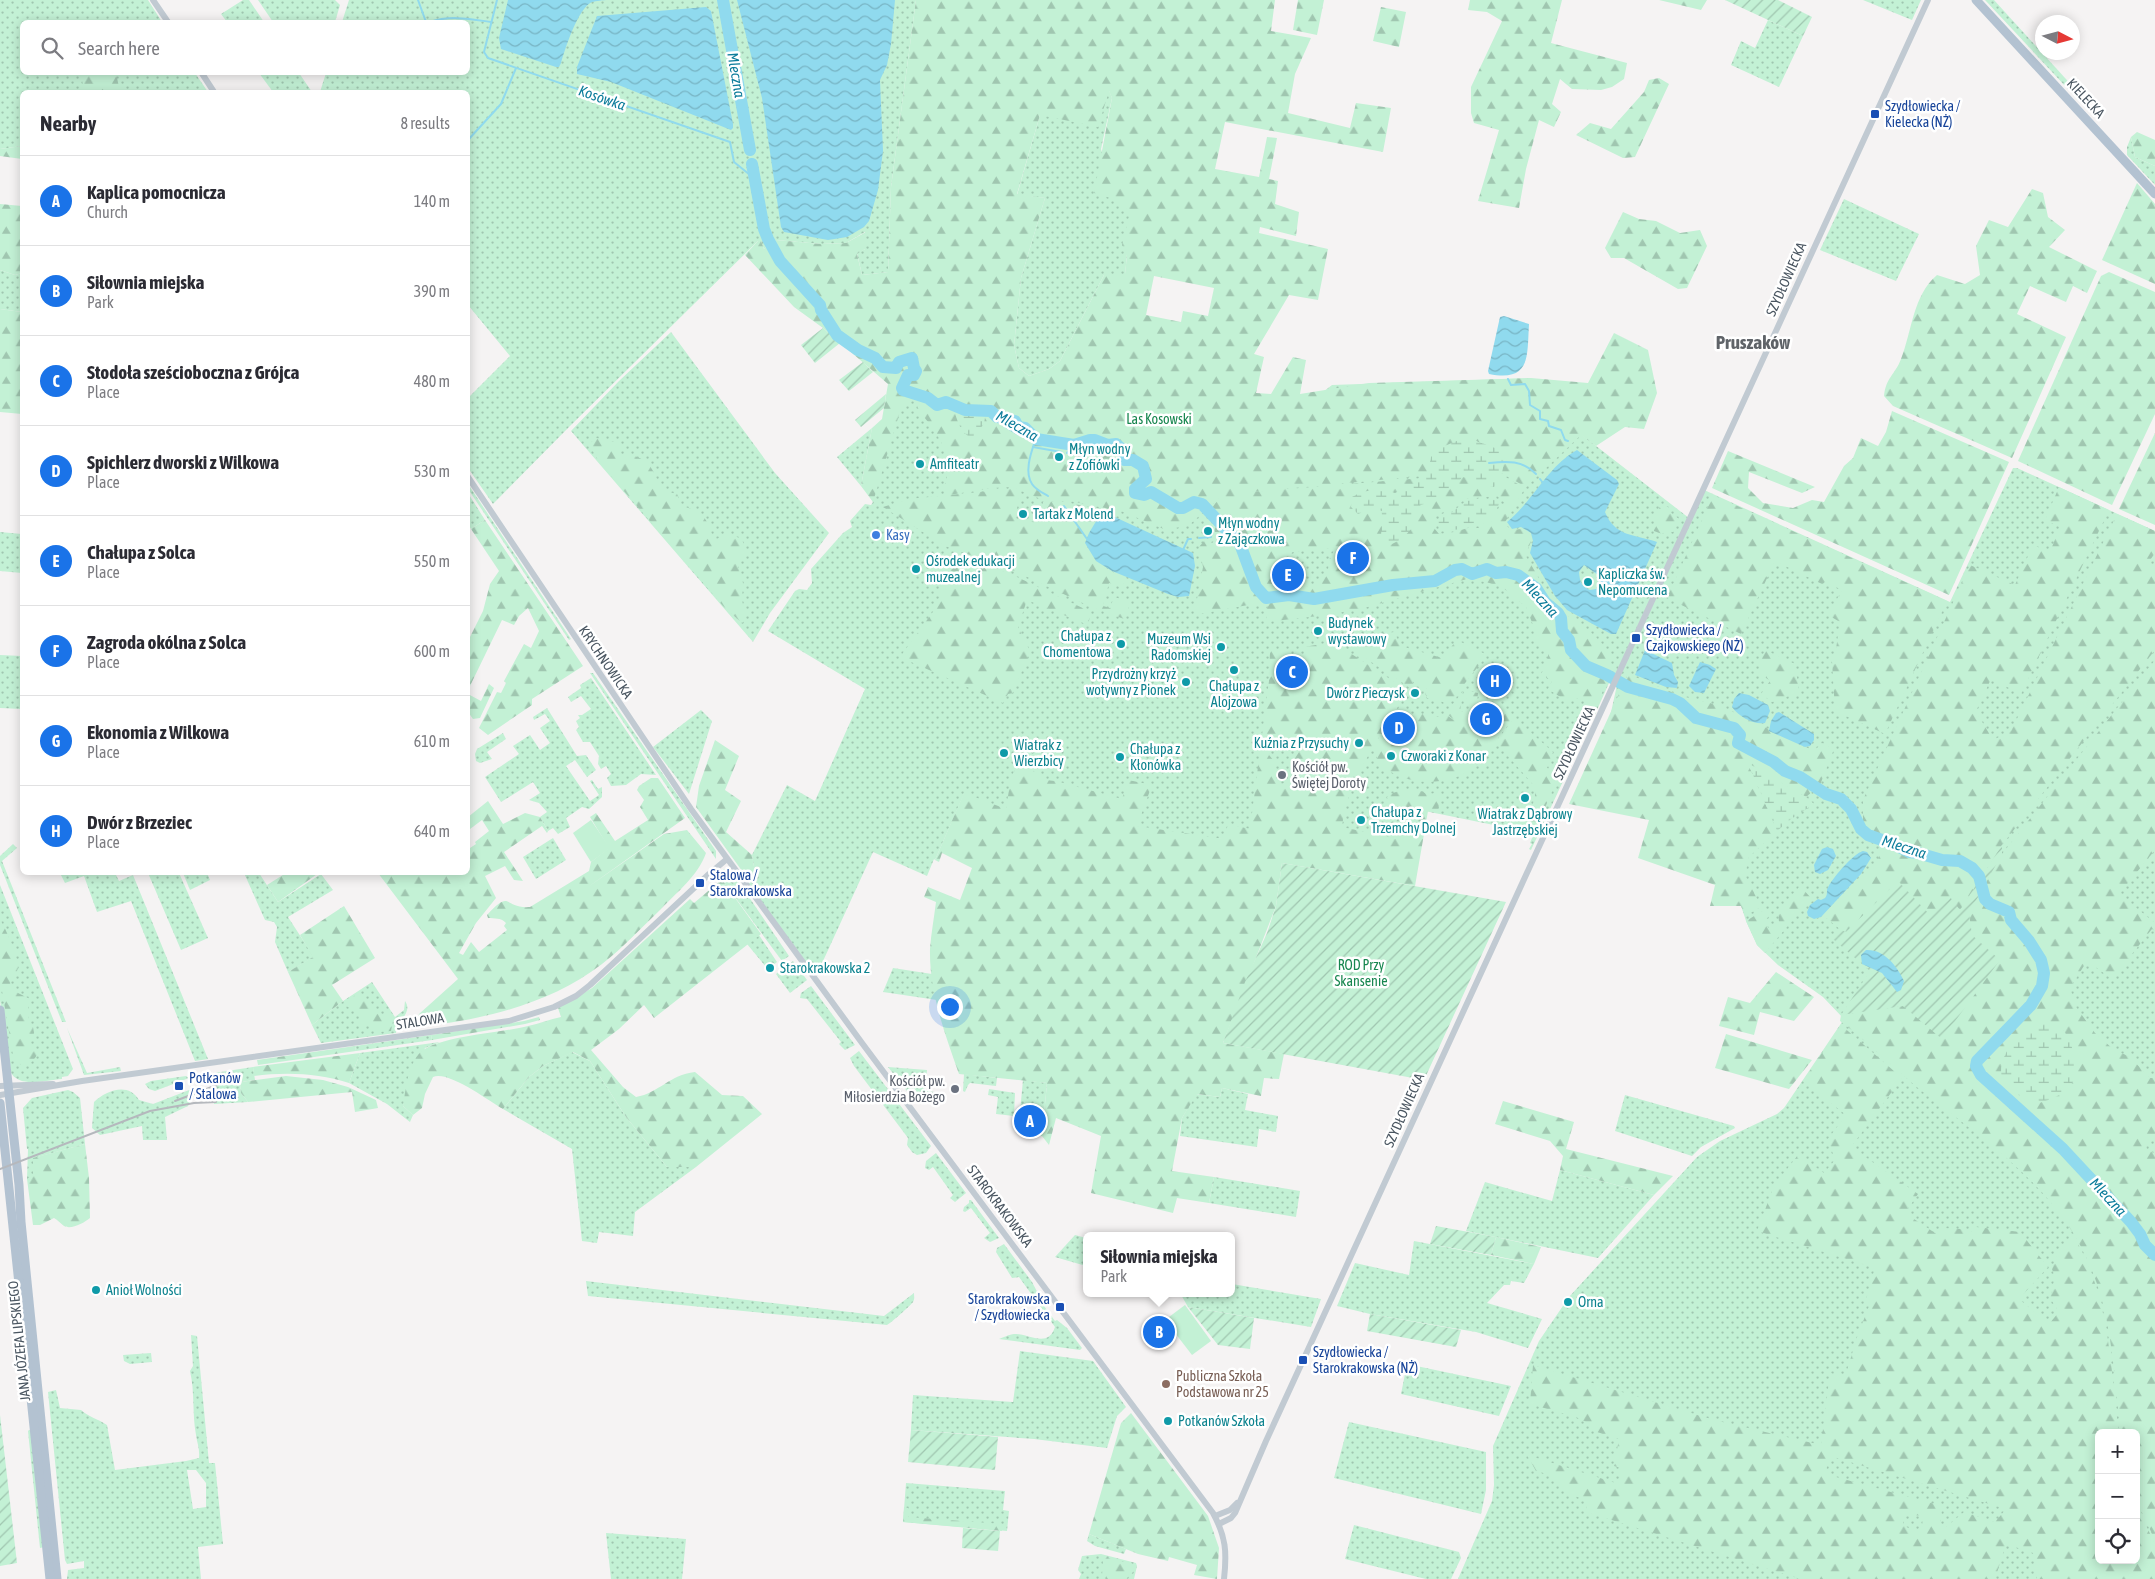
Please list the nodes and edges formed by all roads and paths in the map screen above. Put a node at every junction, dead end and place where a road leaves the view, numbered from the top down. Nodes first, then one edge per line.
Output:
1 (153, 0) edge
2 (1928, 0) edge
3 (1976, 0) edge
4 (167, 20) edge
5 (203, 75) edge
6 (213, 90) edge
7 (2155, 194) edge
8 (470, 480) edge
9 (727, 859) junction
10 (0, 1010) edge
11 (6, 1089) edge
12 (0, 1096) edge
13 (0, 1103) edge
14 (1241, 1495) junction
15 (1215, 1516) junction
16 (1219, 1524) junction
17 (50, 1579) edge
18 (57, 1579) edge
19 (1224, 1579) edge

1 - 4 street
2 - 14 street, SZYDŁOWIECKA
3 - 7 main road, KIELECKA
5 - 6 street
8 - 9 street, KRYCHNOWICKA
9 - 11 street, STALOWA
9 - 15 street, STAROKRAKOWSKA
10 - 11 main road, JANA JÓZEFA LIPSKIEGO
11 - 12 street, STALOWA
11 - 18 main road, JANA JÓZEFA LIPSKIEGO
13 - 17 main road, JANA JÓZEFA LIPSKIEGO
14 - 15 street, SZYDŁOWIECKA
14 - 16 street, SZYDŁOWIECKA
15 - 16 street, STAROKRAKOWSKA
16 - 19 street, STAROKRAKOWSKA

